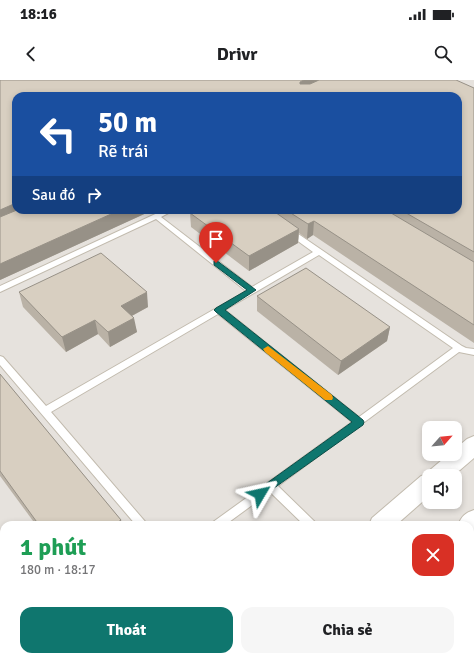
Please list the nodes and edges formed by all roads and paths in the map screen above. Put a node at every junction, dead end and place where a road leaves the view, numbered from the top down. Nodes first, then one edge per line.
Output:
1 (161, 214) edge
2 (156, 216) junction
3 (282, 227) edge
4 (319, 252) junction
5 (0, 289) edge
6 (252, 290) junction
7 (219, 310) junction
8 (459, 348) junction
9 (474, 352) edge
10 (0, 359) edge
11 (44, 411) junction
12 (359, 422) junction
13 (474, 445) edge
14 (446, 469) edge
15 (271, 486) junction
16 (422, 489) edge
17 (140, 521) edge
18 (223, 521) edge
19 (307, 521) edge
20 (385, 521) edge

1 - 2 lane
2 - 5 lane
2 - 6 lane
3 - 4 lane
4 - 6 lane
4 - 8 lane
6 - 7 lane
7 - 11 lane
7 - 12 lane
8 - 9 lane
8 - 12 lane
10 - 11 lane
11 - 17 lane
12 - 15 lane
13 - 14 street
15 - 18 lane
15 - 19 lane
16 - 20 street

